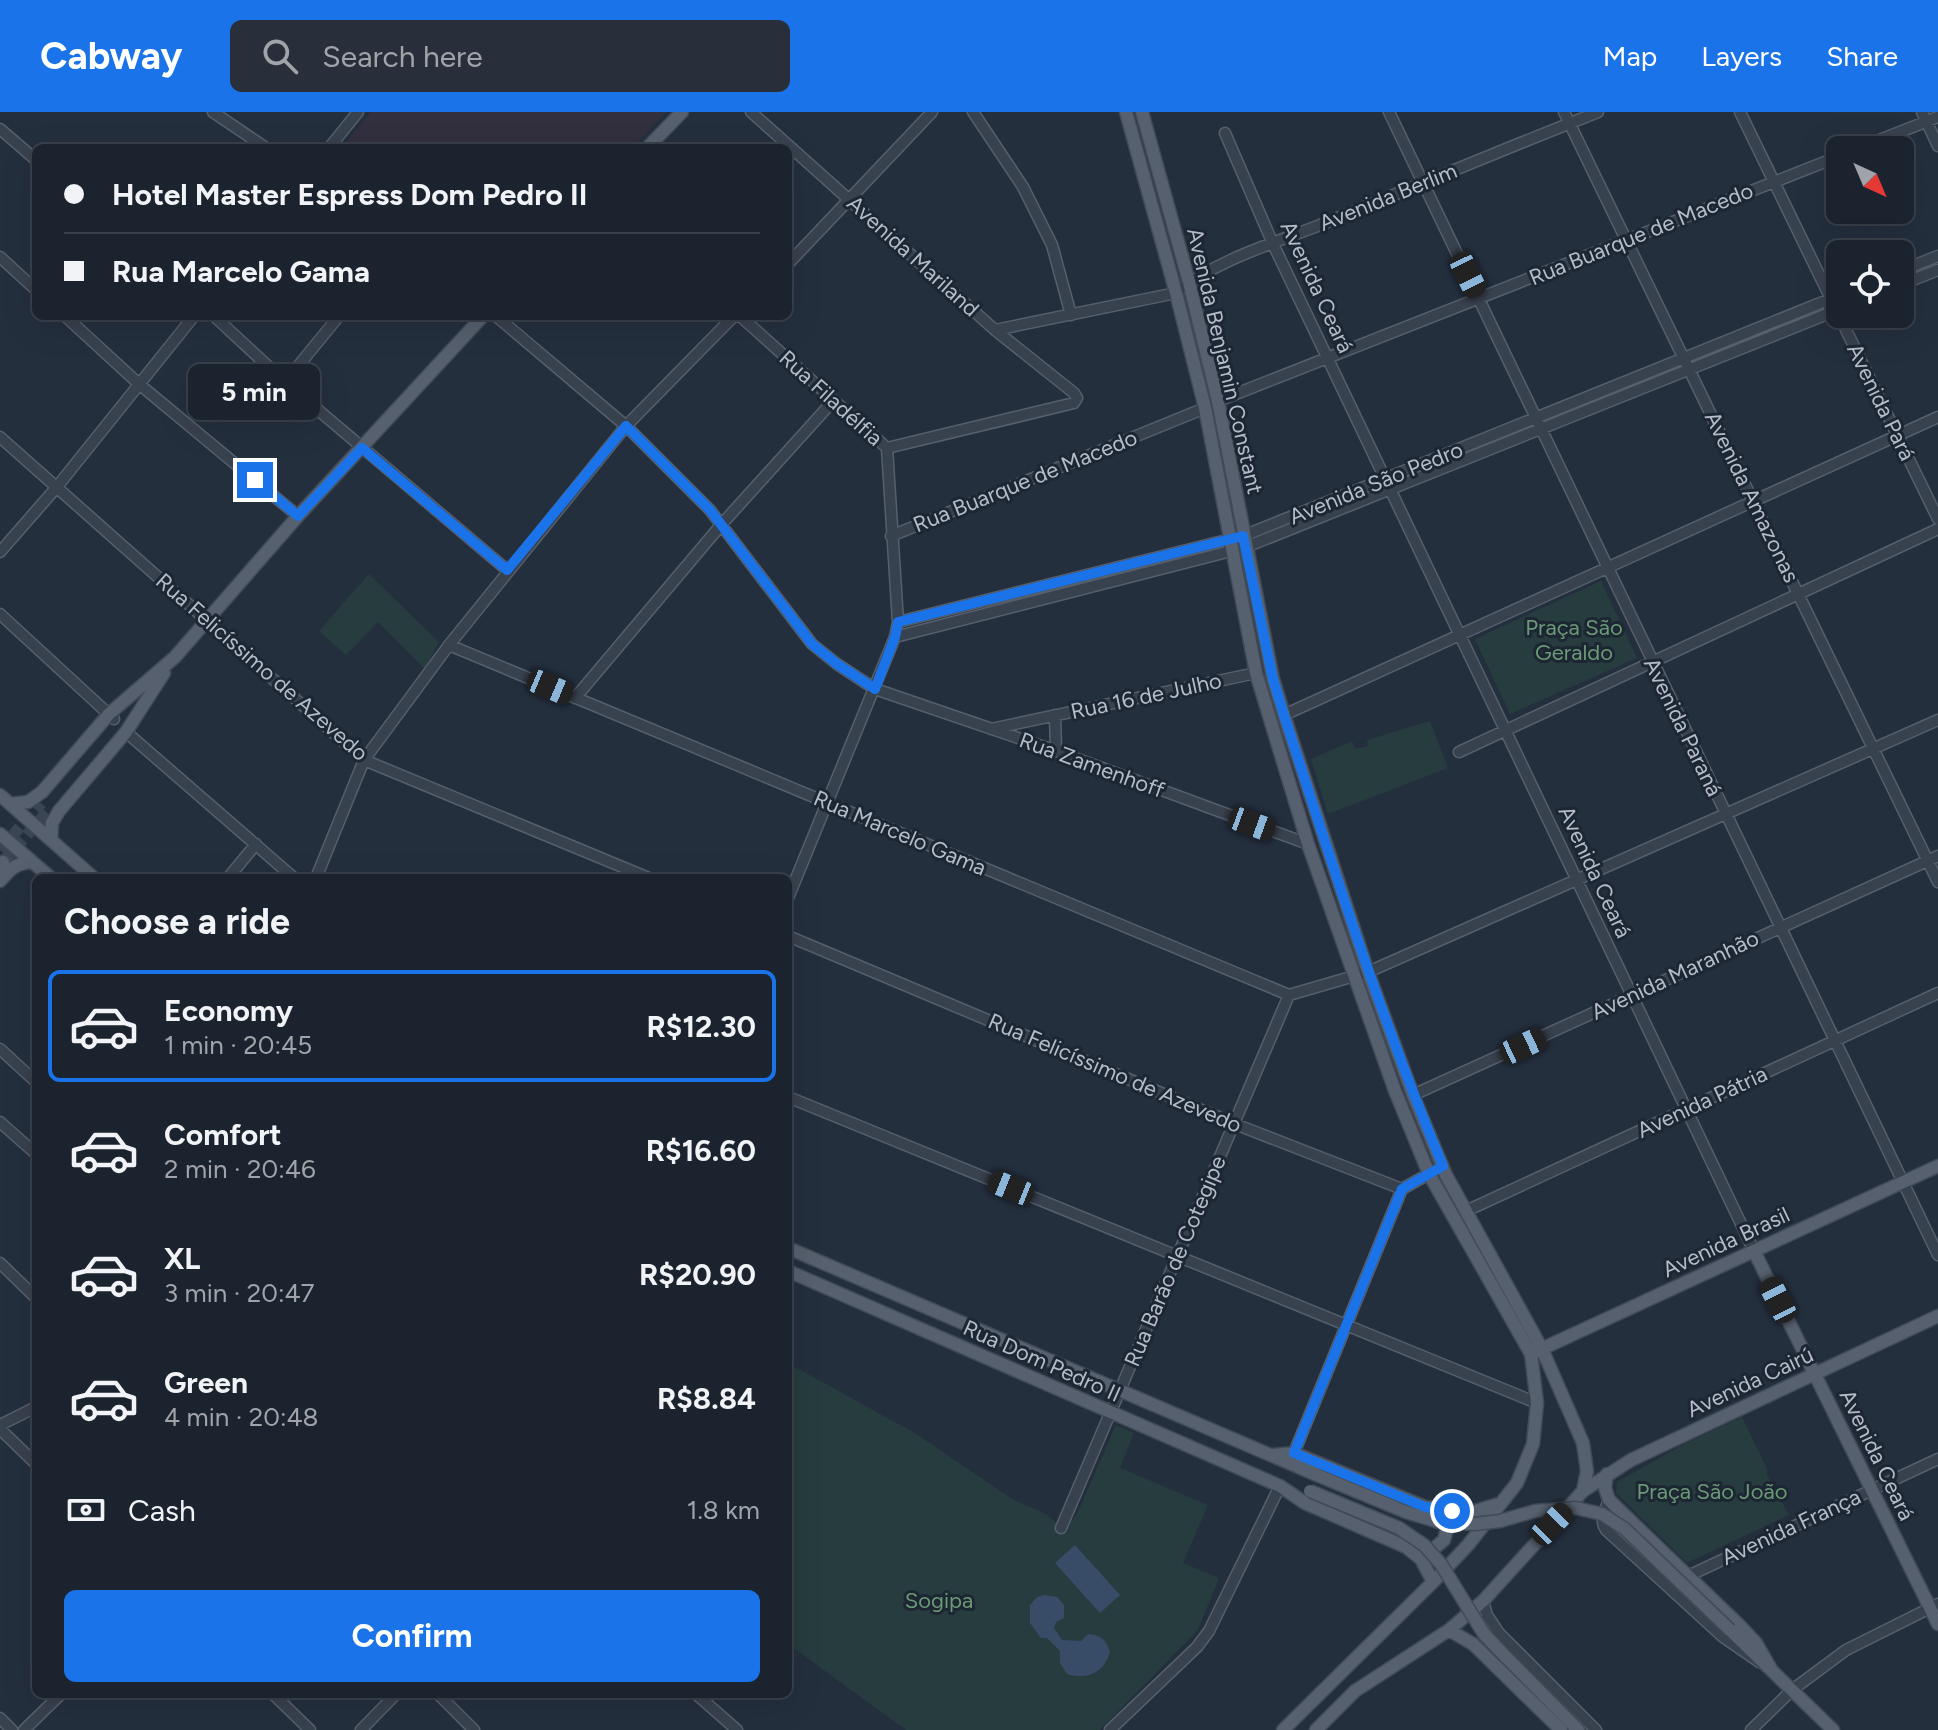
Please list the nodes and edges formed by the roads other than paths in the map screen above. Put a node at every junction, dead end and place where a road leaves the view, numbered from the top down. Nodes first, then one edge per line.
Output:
1 (213, 112) edge
2 (358, 112) edge
3 (682, 112) edge
4 (751, 112) edge
5 (932, 112) edge
6 (973, 112) edge
7 (1126, 112) edge
8 (1142, 112) edge
9 (1389, 112) edge
10 (1564, 112) edge
11 (1598, 112) edge
12 (1740, 112) edge
13 (1924, 117) edge
14 (1938, 117) edge
15 (1570, 123) junction
16 (0, 129) edge
17 (1225, 133) dead end
18 (1884, 136) edge
19 (260, 144) edge
20 (332, 144) edge
21 (651, 144) edge
22 (788, 144) edge
23 (1938, 146) edge
24 (792, 148) edge
25 (32, 157) edge
26 (1826, 162) edge
27 (1774, 182) junction
28 (1423, 183) junction
29 (850, 198) junction
30 (1627, 240) junction
31 (1273, 244) junction
32 (1938, 256) edge
33 (0, 257) edge
34 (792, 260) edge
35 (1914, 265) edge
36 (1938, 270) edge
37 (1914, 279) edge
38 (1826, 280) edge
39 (1189, 282) junction
40 (32, 286) edge
41 (1176, 293) junction
42 (1479, 298) junction
43 (1826, 301) edge
44 (1071, 315) junction
45 (1826, 315) edge
46 (69, 320) edge
47 (191, 320) edge
48 (218, 320) edge
49 (336, 320) edge
50 (479, 320) edge
51 (501, 320) edge
52 (733, 320) edge
53 (742, 320) edge
54 (1846, 328) edge
55 (995, 330) junction
56 (1328, 358) junction
57 (1685, 358) junction
58 (1691, 369) junction
59 (285, 382) junction
60 (139, 384) junction
61 (833, 401) junction
62 (1218, 401) junction
63 (1205, 408) junction
64 (1938, 417) edge
65 (1537, 418) junction
66 (626, 426) junction
67 (1542, 428) junction
68 (1897, 436) junction
69 (0, 437) edge
70 (362, 448) junction
71 (887, 448) junction
72 (1389, 484) junction
73 (56, 488) junction
74 (1754, 501) junction
75 (298, 516) junction
76 (1938, 519) edge
77 (721, 525) junction
78 (1938, 529) edge
79 (891, 536) junction
80 (1244, 542) junction
81 (1230, 546) junction
82 (0, 552) edge
83 (1180, 558) junction
84 (1133, 564) junction
85 (1606, 568) junction
86 (507, 570) junction
87 (1089, 575) junction
88 (1135, 576) junction
89 (1046, 585) junction
90 (1092, 587) junction
91 (1799, 593) junction
92 (999, 597) junction
93 (1049, 598) junction
94 (954, 608) junction
95 (1001, 610) junction
96 (0, 614) edge
97 (207, 621) junction
98 (898, 622) junction
99 (957, 622) junction
100 (1460, 635) junction
101 (895, 637) junction
102 (449, 645) junction
103 (1651, 662) junction
104 (1256, 673) junction
105 (875, 689) junction
106 (147, 690) junction
107 (575, 698) junction
108 (1055, 715) junction
109 (1284, 715) junction
110 (111, 717) junction
111 (1938, 720) edge
112 (990, 729) junction
113 (1506, 730) junction
114 (126, 732) junction
115 (1874, 748) junction
116 (1056, 751) junction
117 (1459, 752) dead end
118 (364, 760) junction
119 (5, 799) edge
120 (826, 802) junction
121 (1725, 815) junction
122 (0, 834) edge
123 (51, 840) junction
124 (256, 844) junction
125 (1308, 844) junction
126 (1933, 858) edge
127 (32, 862) junction
128 (46, 874) edge
129 (89, 874) edge
130 (231, 874) edge
131 (290, 874) edge
132 (318, 874) edge
133 (639, 874) edge
134 (1577, 880) junction
135 (0, 881) edge
136 (1938, 882) edge
137 (792, 888) edge
138 (1779, 927) junction
139 (792, 938) edge
140 (1368, 972) junction
141 (1355, 978) junction
142 (1938, 993) edge
143 (1289, 995) junction
144 (1632, 996) junction
145 (1834, 1041) junction
146 (0, 1049) edge
147 (32, 1078) edge
148 (1413, 1095) junction
149 (792, 1099) edge
150 (1686, 1109) junction
151 (0, 1122) edge
152 (1235, 1124) junction
153 (32, 1150) edge
154 (1443, 1166) junction
155 (1938, 1166) edge
156 (1429, 1174) junction
157 (1902, 1182) junction
158 (1402, 1189) junction
159 (1466, 1211) junction
160 (792, 1250) edge
161 (1754, 1251) junction
162 (1938, 1255) edge
163 (1178, 1256) junction
164 (0, 1263) edge
165 (792, 1273) edge
166 (32, 1294) edge
167 (1938, 1316) edge
168 (1347, 1325) junction
169 (1536, 1352) junction
170 (1814, 1374) junction
171 (1120, 1390) junction
172 (1537, 1403) junction
173 (32, 1409) edge
174 (1110, 1413) junction
175 (0, 1427) edge
176 (1294, 1453) junction
177 (1270, 1456) junction
178 (1938, 1459) edge
179 (32, 1460) edge
180 (1607, 1474) junction
181 (1280, 1486) junction
182 (1871, 1489) junction
183 (1583, 1491) junction
184 (1609, 1500) junction
185 (1502, 1502) junction
186 (1452, 1511) junction
187 (1061, 1528) dead end
188 (1421, 1559) junction
189 (1688, 1576) junction
190 (1433, 1582) junction
191 (1483, 1601) junction
192 (1934, 1606) edge
193 (1938, 1624) edge
194 (1449, 1630) junction
195 (1771, 1669) junction
196 (1792, 1690) junction
197 (57, 1698) edge
198 (277, 1698) edge
199 (392, 1698) edge
200 (442, 1698) edge
201 (701, 1698) edge
202 (0, 1718) edge
203 (1323, 1728) edge
204 (12, 1730) edge
205 (24, 1730) edge
206 (310, 1730) edge
207 (361, 1730) edge
208 (474, 1730) edge
209 (737, 1730) edge
210 (1110, 1730) edge
211 (1283, 1730) edge
212 (1561, 1730) edge
213 (1578, 1730) edge
214 (1596, 1730) edge
215 (1751, 1730) edge
216 (1833, 1730) edge

1 - 19 street
2 - 20 street
3 - 21 main road
4 - 22 street, Avenida Mariland
5 - 29 street
6 - 44 street
7 - 41 main road, Avenida Benjamin Constant
8 - 39 main road, Avenida Benjamin Constant
9 - 28 street, Avenida Paraná
10 - 15 street, Avenida Amazonas
11 - 15 street, Avenida Berlim
12 - 27 street, Avenida Pará
13 - 14 street
13 - 18 street
13 - 23 street
15 - 28 street, Avenida Berlim
15 - 30 street, Avenida Amazonas
16 - 25 street
17 - 31 street, Avenida Ceará
24 - 29 street, Avenida Mariland
26 - 27 street, Rua Buarque de Macedo
27 - 30 street, Rua Buarque de Macedo
27 - 38 street, Avenida Pará
28 - 31 street, Avenida Berlim
28 - 42 street, Avenida Paraná
29 - 34 street
29 - 55 street, Avenida Mariland
30 - 42 street, Rua Buarque de Macedo
30 - 57 street, Avenida Amazonas
31 - 39 street, Avenida Berlim
31 - 56 street, Avenida Ceará
32 - 35 street
33 - 40 street
36 - 37 street
39 - 41 street, Avenida Berlim
39 - 62 main road, Avenida Benjamin Constant
41 - 44 street, Avenida Berlim
41 - 63 main road, Avenida Benjamin Constant
42 - 56 street, Rua Buarque de Macedo
42 - 65 street, Avenida Paraná
43 - 57 street, Avenida São Pedro
44 - 55 street, Avenida Berlim
45 - 58 street, Avenida São Pedro
46 - 60 street
47 - 60 street
48 - 59 street
49 - 59 street
50 - 70 main road
51 - 66 street, Rua Zamenhoff
52 - 66 street
53 - 61 street, Rua Filadélfia
54 - 68 street, Avenida Pará
55 - 71 street, Avenida Mariland
56 - 62 street, Rua Buarque de Macedo
56 - 72 street, Avenida Ceará
57 - 58 street, Avenida Amazonas
57 - 65 street, Avenida São Pedro
58 - 67 street, Avenida São Pedro
58 - 74 street, Avenida Amazonas
59 - 70 street
60 - 73 street
60 - 75 street
61 - 71 street, Rua Filadélfia
61 - 77 street
62 - 80 main road, Avenida Benjamin Constant
63 - 79 street, Rua Buarque de Macedo
63 - 81 main road, Avenida Benjamin Constant
64 - 68 street
65 - 67 street, Avenida Paraná
65 - 72 street, Avenida São Pedro
66 - 77 street, Rua Zamenhoff
66 - 86 street
67 - 72 street, Avenida São Pedro
67 - 85 street, Avenida Paraná
68 - 74 street
68 - 76 street, Avenida Pará
69 - 73 street, Rua Felicíssimo de Azevedo
70 - 75 main road
70 - 86 street
71 - 79 street, Rua Filadélfia
72 - 80 street, Avenida São Pedro
72 - 100 street, Avenida Ceará
73 - 82 street
73 - 97 street, Rua Felicíssimo de Azevedo
74 - 85 street
74 - 91 street, Avenida Amazonas
75 - 97 main road
77 - 105 street, Rua Zamenhoff
77 - 107 street
78 - 91 street
79 - 98 street, Rua Filadélfia
80 - 81 street, Avenida São Pedro
80 - 109 main road, Avenida Benjamin Constant
81 - 83 street, Avenida São Pedro
81 - 104 main road, Avenida Benjamin Constant
83 - 84 street, Avenida São Pedro
83 - 88 street, Avenida São Pedro
84 - 87 street, Avenida São Pedro
84 - 88 street
85 - 100 street
85 - 103 street, Avenida Paraná
86 - 102 street
87 - 89 street, Avenida São Pedro
87 - 90 street
88 - 90 street, Avenida São Pedro
89 - 92 street, Avenida São Pedro
89 - 93 street
90 - 93 street, Avenida São Pedro
91 - 103 street
91 - 115 street, Avenida Amazonas
92 - 94 street, Avenida São Pedro
92 - 95 street
93 - 95 street, Avenida São Pedro
94 - 98 street, Avenida São Pedro
94 - 99 street
95 - 99 street, Avenida São Pedro
96 - 110 street
97 - 106 main road
97 - 118 street, Rua Felicíssimo de Azevedo
98 - 101 street, Rua Filadélfia
99 - 101 street, Avenida São Pedro
100 - 109 street
100 - 113 street, Avenida Ceará
101 - 105 street, Rua Filadélfia
102 - 107 street, Rua Marcelo Gama
102 - 118 street
103 - 113 street
103 - 121 street, Avenida Paraná
104 - 108 street, Rua 16 de Julho
104 - 125 main road, Avenida Benjamin Constant
105 - 112 street, Rua Zamenhoff
105 - 120 street, Rua Filadélfia
106 - 110 main road
106 - 110 main road
106 - 114 main road
107 - 120 street, Rua Marcelo Gama
108 - 112 street, Rua 16 de Julho
108 - 116 street
109 - 140 main road, Avenida Benjamin Constant
110 - 119 main road
111 - 115 street
112 - 116 street, Rua Zamenhoff
113 - 117 street
113 - 134 street, Avenida Ceará
114 - 123 main road
114 - 124 street
115 - 121 street
115 - 126 street, Avenida Amazonas
116 - 125 street, Rua Zamenhoff
118 - 132 street
118 - 133 street, Rua Felicíssimo de Azevedo
119 - 123 main road
120 - 137 street, Rua Filadélfia
120 - 143 street, Rua Marcelo Gama
121 - 134 street
121 - 138 street, Avenida Paraná
122 - 127 main road
123 - 129 main road
124 - 130 street
124 - 131 street
125 - 141 main road, Avenida Benjamin Constant
126 - 136 street, Avenida Amazonas
126 - 138 street, Avenida Maranhão
127 - 128 main road
127 - 135 main road
134 - 140 street
134 - 144 street, Avenida Ceará
138 - 144 street, Avenida Maranhão
138 - 145 street, Avenida Paraná
139 - 152 street, Rua Felicíssimo de Azevedo
140 - 141 street
140 - 148 main road, Avenida Benjamin Constant
141 - 143 street
141 - 156 main road, Avenida Benjamin Constant
142 - 145 street, Avenida Pátria
143 - 152 street, Rua Barão de Cotegipe
144 - 148 street, Avenida Maranhão
144 - 150 street, Avenida Ceará
145 - 150 street, Avenida Pátria
145 - 157 street, Avenida Paraná
146 - 147 street
148 - 154 main road, Avenida Benjamin Constant
149 - 163 street
150 - 159 street, Avenida Pátria
150 - 161 street, Avenida Ceará
151 - 153 street
152 - 158 street, Rua Felicíssimo de Azevedo
152 - 163 street, Rua Barão de Cotegipe
154 - 156 street
154 - 159 main road, Avenida Benjamin Constant
155 - 157 main road, Avenida Brasil
156 - 158 street
156 - 169 main road, Avenida Benjamin Constant
157 - 161 main road, Avenida Brasil
157 - 162 street, Avenida Paraná
158 - 168 street
159 - 169 main road, Avenida Benjamin Constant
160 - 171 main road, Rua Dom Pedro II
161 - 169 main road, Avenida Brasil
161 - 170 main road, Avenida Ceará
163 - 168 street
163 - 171 street, Rua Barão de Cotegipe
164 - 166 street
165 - 174 main road, Rua Dom Pedro II
167 - 170 main road, Avenida Cairú
168 - 172 street
168 - 176 street
169 - 172 main road, Avenida Benjamin Constant
169 - 183 main road, Avenida Benjamin Constant
170 - 180 main road, Avenida Cairú
170 - 182 main road, Avenida Ceará
171 - 174 street, Rua Barão de Cotegipe
171 - 177 main road, Rua Dom Pedro II
172 - 185 main road, Avenida Benjamin Constant
173 - 175 street
174 - 181 main road, Rua Dom Pedro II
174 - 187 street, Rua Barão de Cotegipe
175 - 179 street
176 - 177 main road
176 - 186 main road
177 - 195 main road, Rua Dom Pedro II, bridge
178 - 182 street, Avenida França
180 - 183 main road, Avenida Cairú
180 - 184 main road
181 - 188 main road, Rua Dom Pedro II
181 - 210 street
181 - 213 main road, Rua Dom Pedro II, bridge
182 - 189 street, Avenida França
182 - 192 main road, Avenida Ceará
183 - 191 main road
184 - 189 main road
184 - 195 street
185 - 186 main road
185 - 190 main road, Avenida Benjamin Constant
186 - 188 main road
188 - 190 main road, Rua Dom Pedro II
189 - 195 main road
190 - 211 main road, Avenida Benjamin Constant
191 - 194 main road
191 - 214 street
192 - 193 main road, Avenida Ceará
192 - 196 street
194 - 203 main road
194 - 212 main road
195 - 196 main road
196 - 215 street
196 - 216 main road
197 - 205 street
198 - 206 street
199 - 207 street
200 - 208 street
201 - 209 street
202 - 204 street

